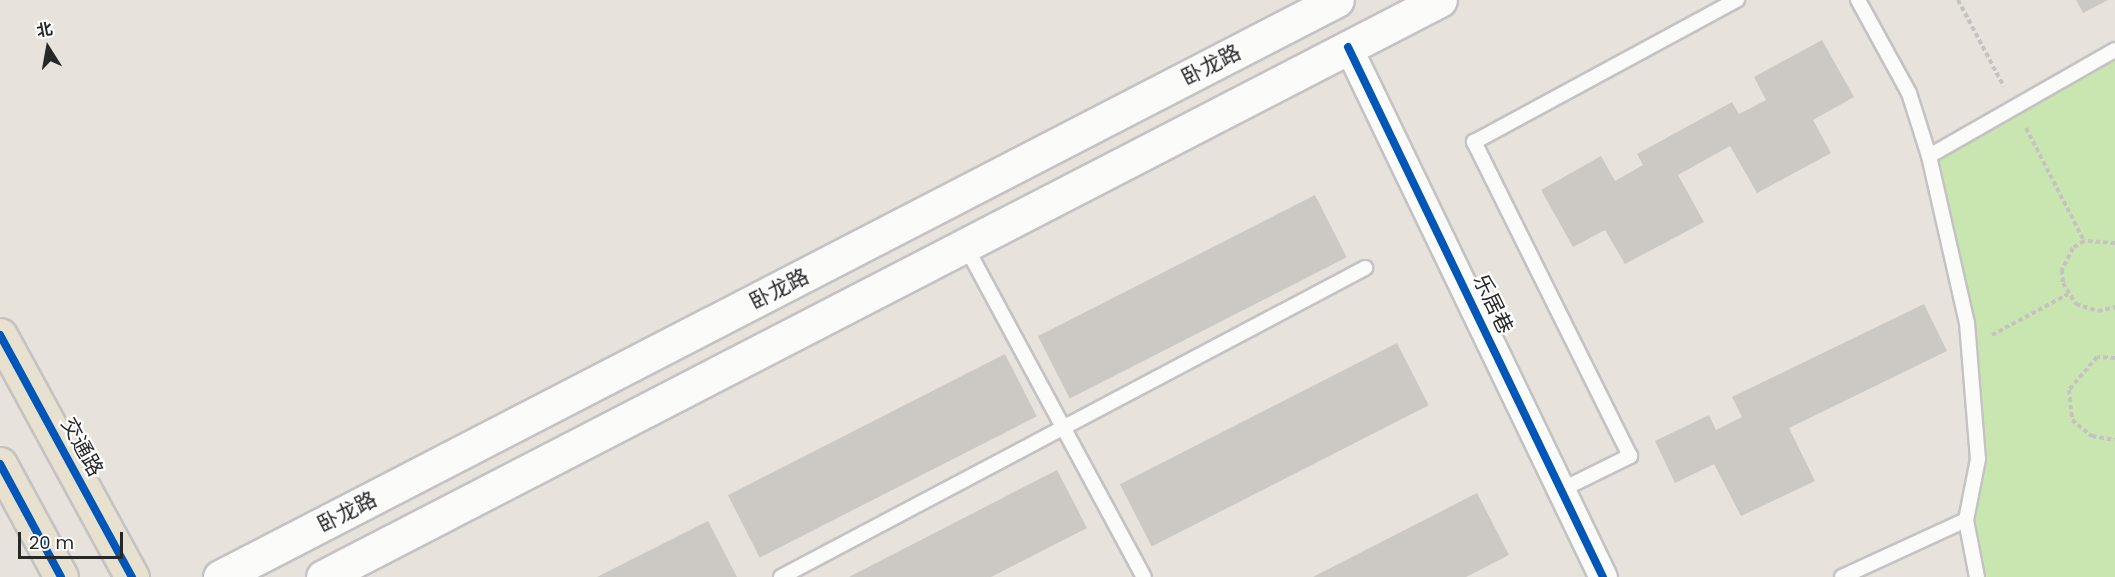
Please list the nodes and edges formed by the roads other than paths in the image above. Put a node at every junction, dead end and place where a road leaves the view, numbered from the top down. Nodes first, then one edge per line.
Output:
1 (1337, 0) edge
2 (1440, 0) edge
3 (1737, 0) edge
4 (1858, 0) edge
5 (1348, 47) junction
6 (2115, 50) edge
7 (1929, 156) junction
8 (965, 245) junction
9 (1365, 268) dead end
10 (0, 335) edge
11 (1064, 427) junction
12 (0, 464) edge
13 (1563, 489) junction
14 (1966, 520) junction
15 (62, 577) edge
16 (132, 577) edge
17 (220, 577) edge
18 (323, 577) edge
19 (780, 577) edge
20 (1144, 577) edge
21 (1603, 577) edge
22 (1842, 577) edge
23 (1977, 577) edge

1 - 17 main road, 卧龙路
2 - 5 main road
3 - 13 lane
4 - 7 lane
5 - 8 main road
5 - 13 street, 乐居巷
6 - 7 lane
7 - 14 lane
8 - 11 lane
8 - 18 main road
9 - 11 lane
10 - 16 main road, 交通路
11 - 19 lane
11 - 20 lane
12 - 15 main road
13 - 21 street, 乐居巷
14 - 22 lane
14 - 23 lane

